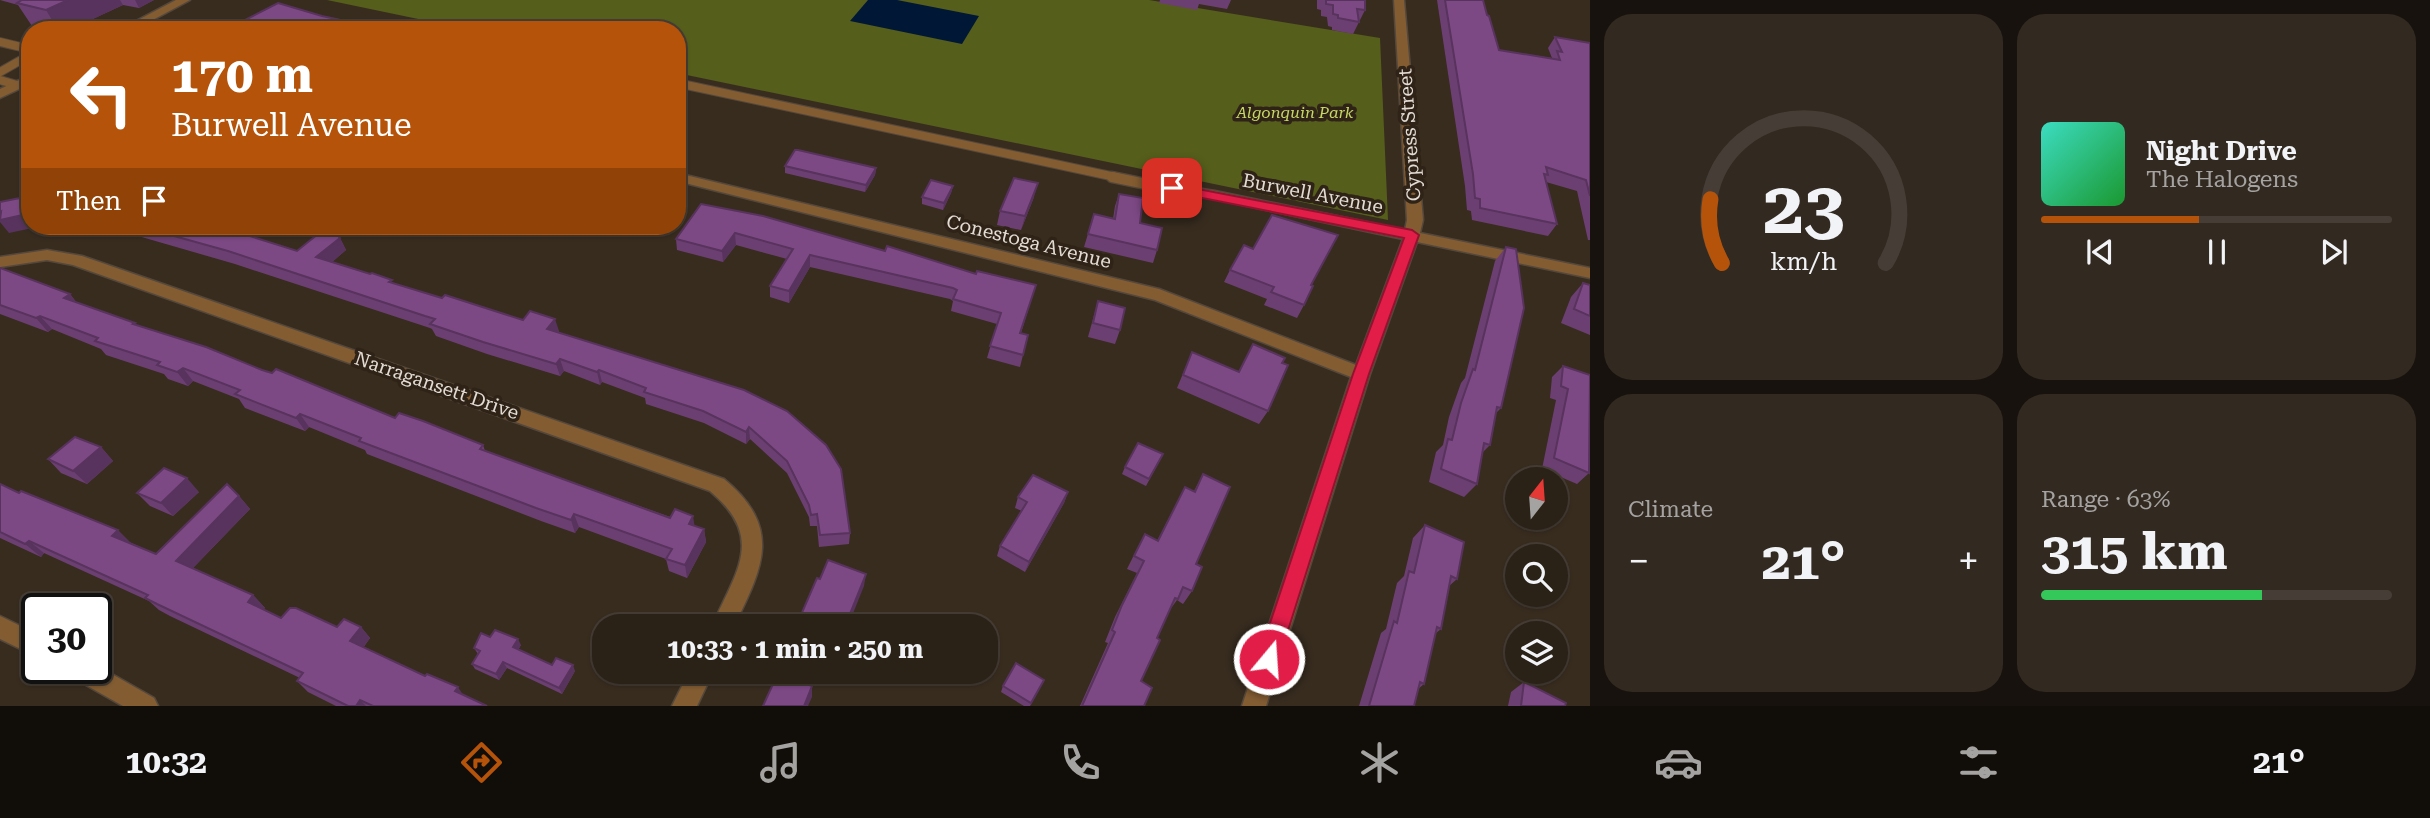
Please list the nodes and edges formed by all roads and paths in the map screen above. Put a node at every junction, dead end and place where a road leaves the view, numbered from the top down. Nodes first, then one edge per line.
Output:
1 (185, 0) edge
2 (1399, 0) edge
3 (143, 21) edge
4 (0, 42) edge
5 (21, 47) edge
6 (21, 60) edge
7 (0, 72) edge
8 (0, 80) edge
9 (21, 82) edge
10 (21, 84) edge
11 (686, 85) edge
12 (0, 94) edge
13 (686, 179) edge
14 (1151, 185) joint
15 (1412, 235) junction
16 (0, 262) edge
17 (1590, 273) edge
18 (1361, 374) junction
19 (729, 614) edge
20 (0, 627) edge
21 (21, 638) edge
22 (107, 684) edge
23 (695, 684) edge
24 (146, 706) edge
25 (684, 706) edge
26 (1254, 706) edge

1 - 3 street
2 - 15 street, Cypress Street
4 - 5 lane
6 - 7 lane
8 - 9 lane
10 - 12 street
11 - 14 lane
13 - 18 street, Conestoga Avenue
14 - 15 street, Burwell Avenue
15 - 17 street, Burwell Avenue
15 - 18 street, Cypress Street
16 - 19 street, Narragansett Drive
18 - 26 street, Cypress Street
20 - 21 street
22 - 24 street
23 - 25 street

